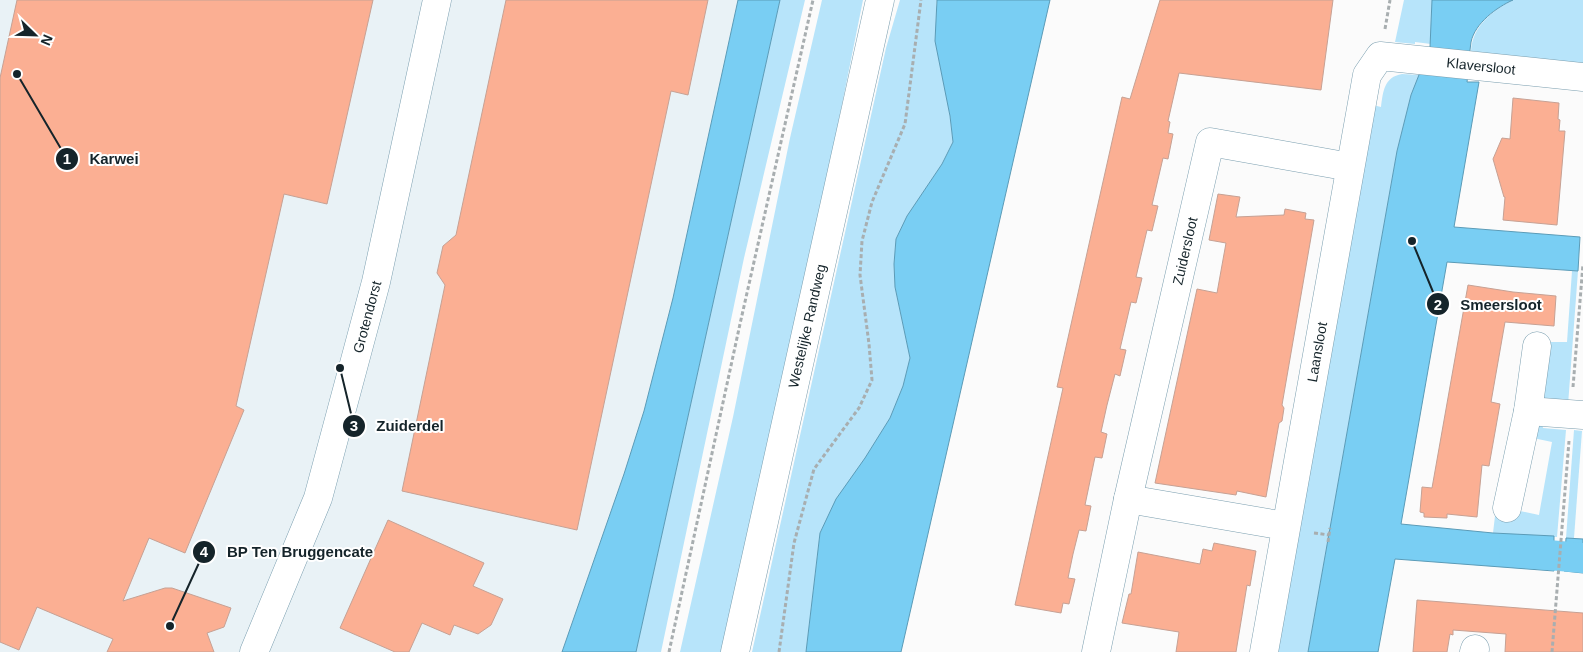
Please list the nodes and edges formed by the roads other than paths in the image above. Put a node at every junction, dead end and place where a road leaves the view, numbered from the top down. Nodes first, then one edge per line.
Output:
1 (437, 0) edge
2 (880, 0) edge
3 (1380, 56) joint
4 (1583, 78) edge
5 (1350, 167) junction
6 (1537, 346) dead end
7 (1528, 411) junction
8 (1577, 415) edge
9 (1128, 499) junction
10 (1507, 508) dead end
11 (1285, 526) junction
12 (254, 652) edge
13 (735, 652) edge
14 (1096, 652) edge
15 (1264, 652) edge

1 - 12 street, Grotendorst
2 - 13 street, Westelijke Randweg
3 - 4 street, Klaversloot
3 - 5 street, Laansloot
5 - 9 street, Zuidersloot
5 - 11 street, Laansloot
6 - 7 street
7 - 8 street
7 - 10 street
9 - 11 street
9 - 14 street, Zuidersloot
11 - 15 street, Laansloot

